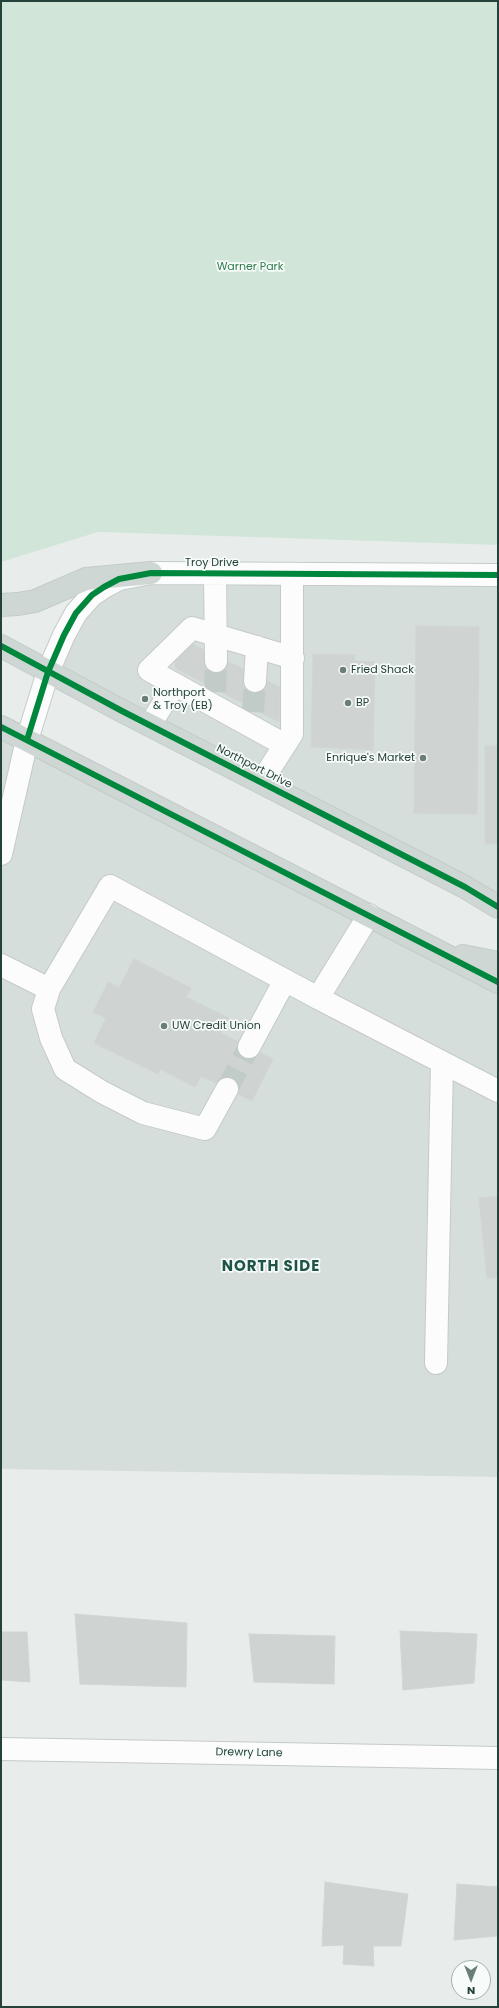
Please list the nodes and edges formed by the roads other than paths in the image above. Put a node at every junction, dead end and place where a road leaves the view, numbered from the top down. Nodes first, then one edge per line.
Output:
1 (151, 573) junction
2 (215, 573) junction
3 (292, 574) junction
4 (498, 575) edge
5 (1, 605) edge
6 (216, 635) junction
7 (1, 646) edge
8 (257, 648) junction
9 (293, 658) junction
10 (216, 661) tunnel mouth
11 (48, 672) junction
12 (255, 681) tunnel mouth
13 (174, 686) junction
14 (150, 725) junction
15 (1, 726) edge
16 (28, 740) junction
17 (285, 745) junction
18 (261, 782) junction
19 (1, 854) edge
20 (498, 907) edge
21 (369, 915) junction
22 (433, 949) junction
23 (498, 963) edge
24 (1, 965) edge
25 (285, 980) junction
26 (498, 982) edge
27 (49, 989) junction
28 (318, 998) junction
29 (249, 1047) tunnel mouth
30 (442, 1062) junction
31 (227, 1089) tunnel mouth
32 (498, 1091) edge
33 (436, 1364) dead end
34 (1, 1749) edge
35 (498, 1758) edge

1 - 2 street, Troy Drive
1 - 5 main road
1 - 11 street, Troy Drive
2 - 3 street, Troy Drive
2 - 6 street
3 - 4 street, Troy Drive
3 - 9 street
6 - 8 street
6 - 10 street
6 - 13 street
7 - 11 main road, Northport Drive
8 - 9 street
8 - 12 street
9 - 17 street
11 - 14 main road, Northport Drive
11 - 16 street, Troy Drive
13 - 14 street
13 - 17 street
14 - 18 main road, Northport Drive
15 - 16 main road
16 - 19 street, Troy Drive
16 - 21 main road
17 - 18 street
18 - 20 main road, Northport Drive
21 - 22 main road
21 - 28 street
22 - 23 main road
22 - 26 main road
24 - 27 street
25 - 27 street
25 - 28 street
25 - 29 street
27 - 31 street
28 - 30 street
30 - 32 street
30 - 33 street
34 - 35 street, Drewry Lane

